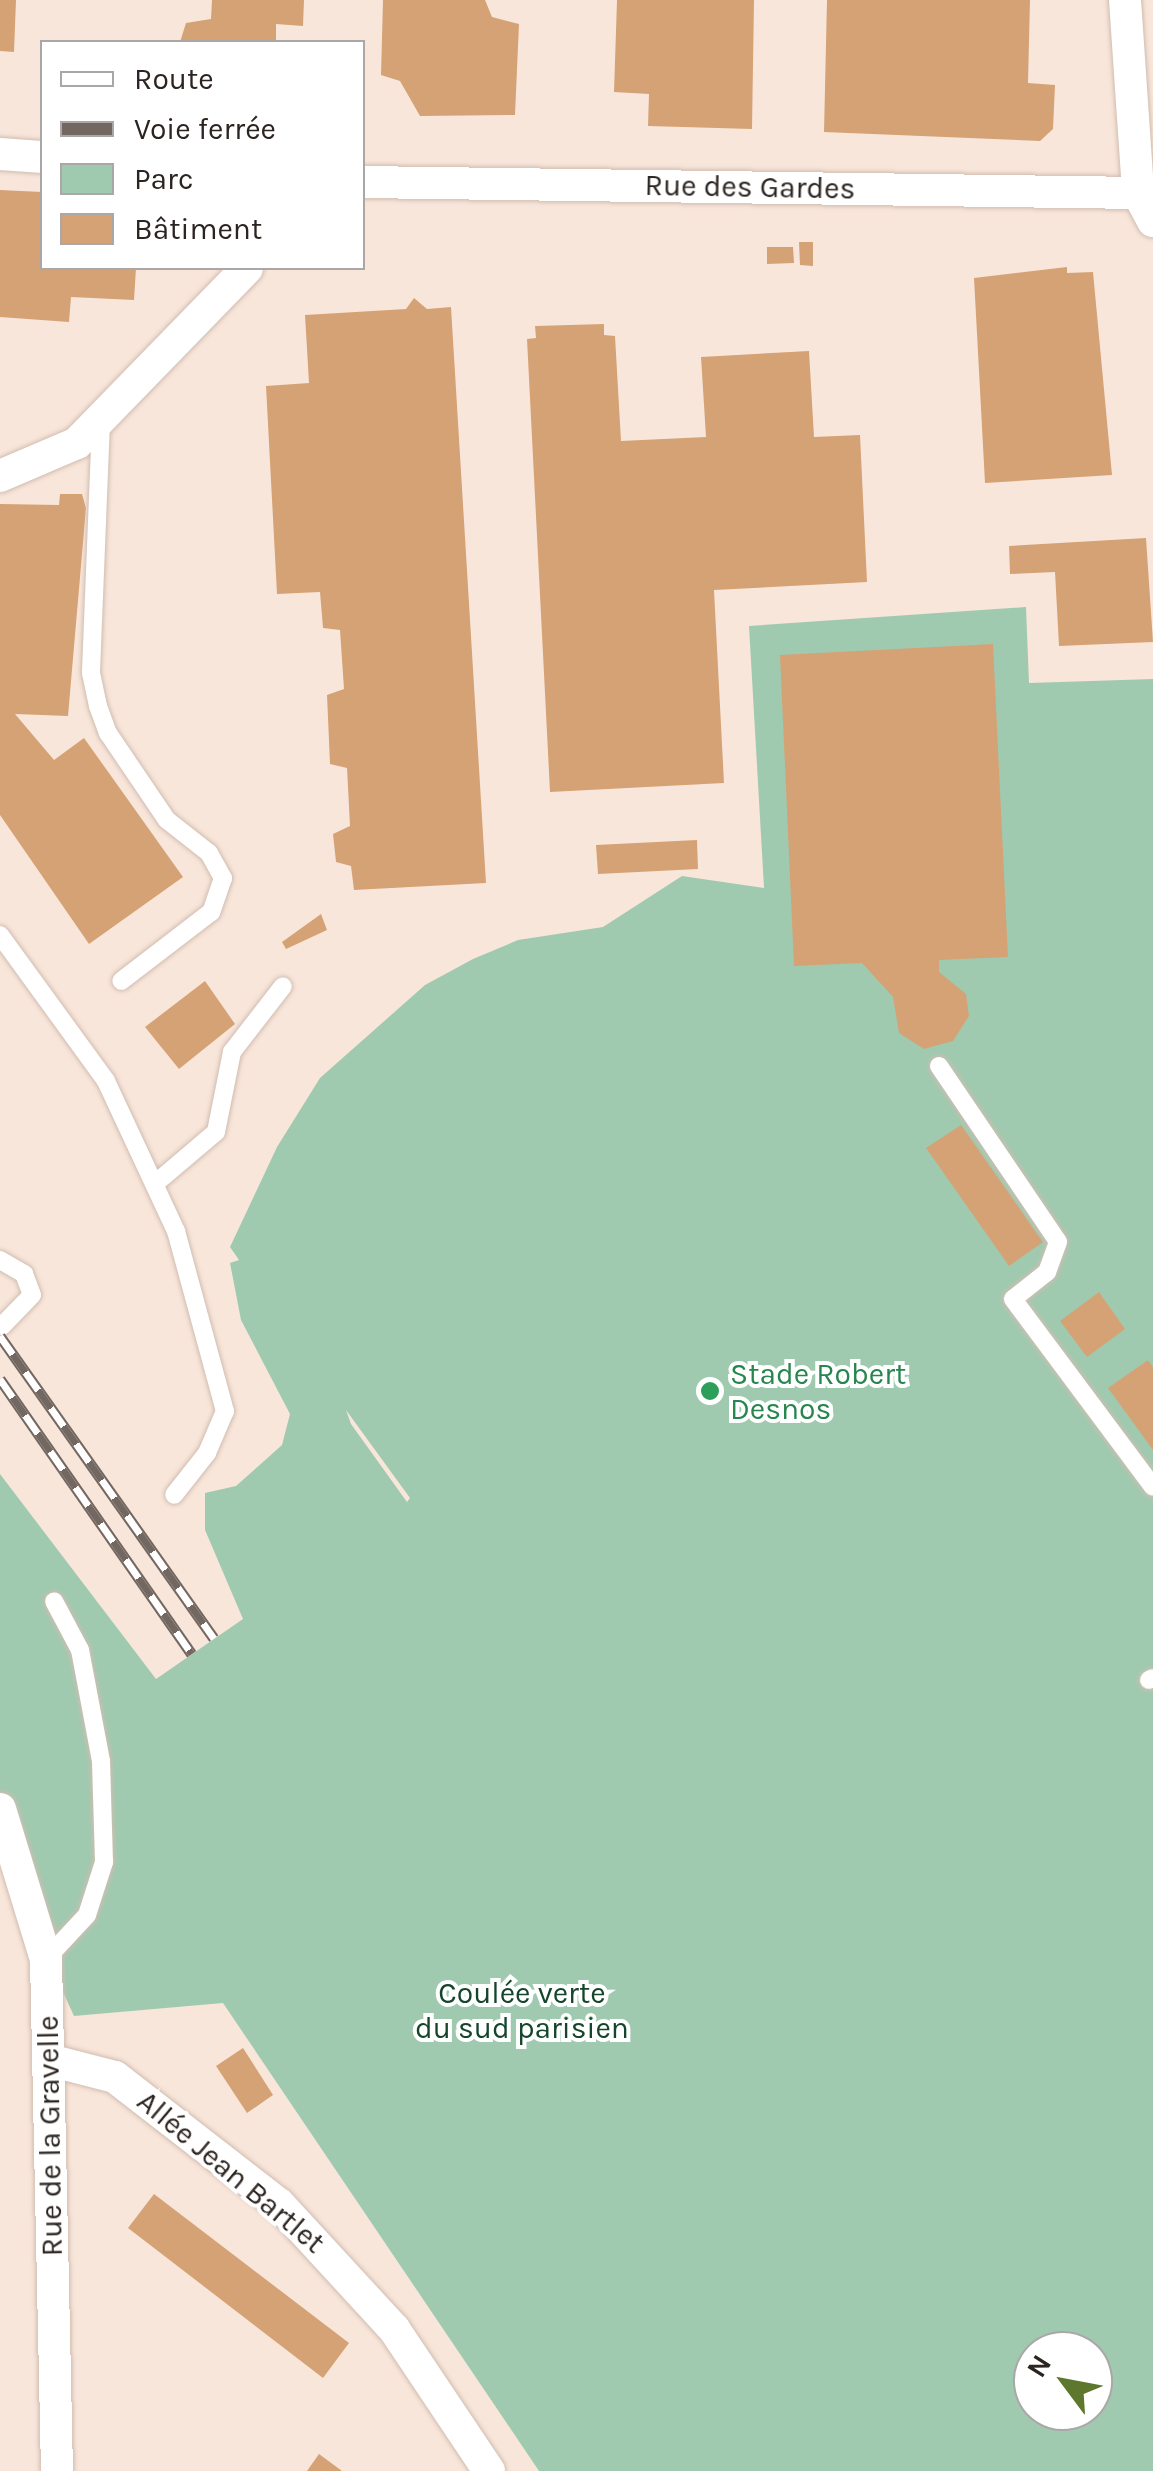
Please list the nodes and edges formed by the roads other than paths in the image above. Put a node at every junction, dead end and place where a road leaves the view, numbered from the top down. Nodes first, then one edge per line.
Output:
1 (1126, 0) edge
2 (0, 154) edge
3 (40, 158) edge
4 (365, 182) edge
5 (1146, 207) edge
6 (246, 270) edge
7 (101, 422) junction
8 (0, 476) edge
9 (0, 935) edge
10 (122, 981) dead end
11 (284, 986) dead end
12 (939, 1066) dead end
13 (157, 1182) junction
14 (0, 1260) edge
15 (2, 1326) edge
16 (1153, 1486) edge
17 (174, 1495) dead end
18 (54, 1600) dead end
19 (0, 1809) edge
20 (46, 1960) junction
21 (49, 2060) junction
22 (56, 2471) edge
23 (488, 2471) edge

1 - 5 street
2 - 3 street
4 - 5 street, Rue des Gardes
6 - 7 street
7 - 8 street
7 - 10 lane
9 - 13 lane
11 - 13 lane
12 - 16 lane
13 - 17 lane
14 - 15 lane
18 - 20 lane
19 - 20 street, Rue de la Gravelle
20 - 21 street, Rue de la Gravelle
21 - 22 street, Rue de la Gravelle
21 - 23 street, Allée Jean Bartlet

